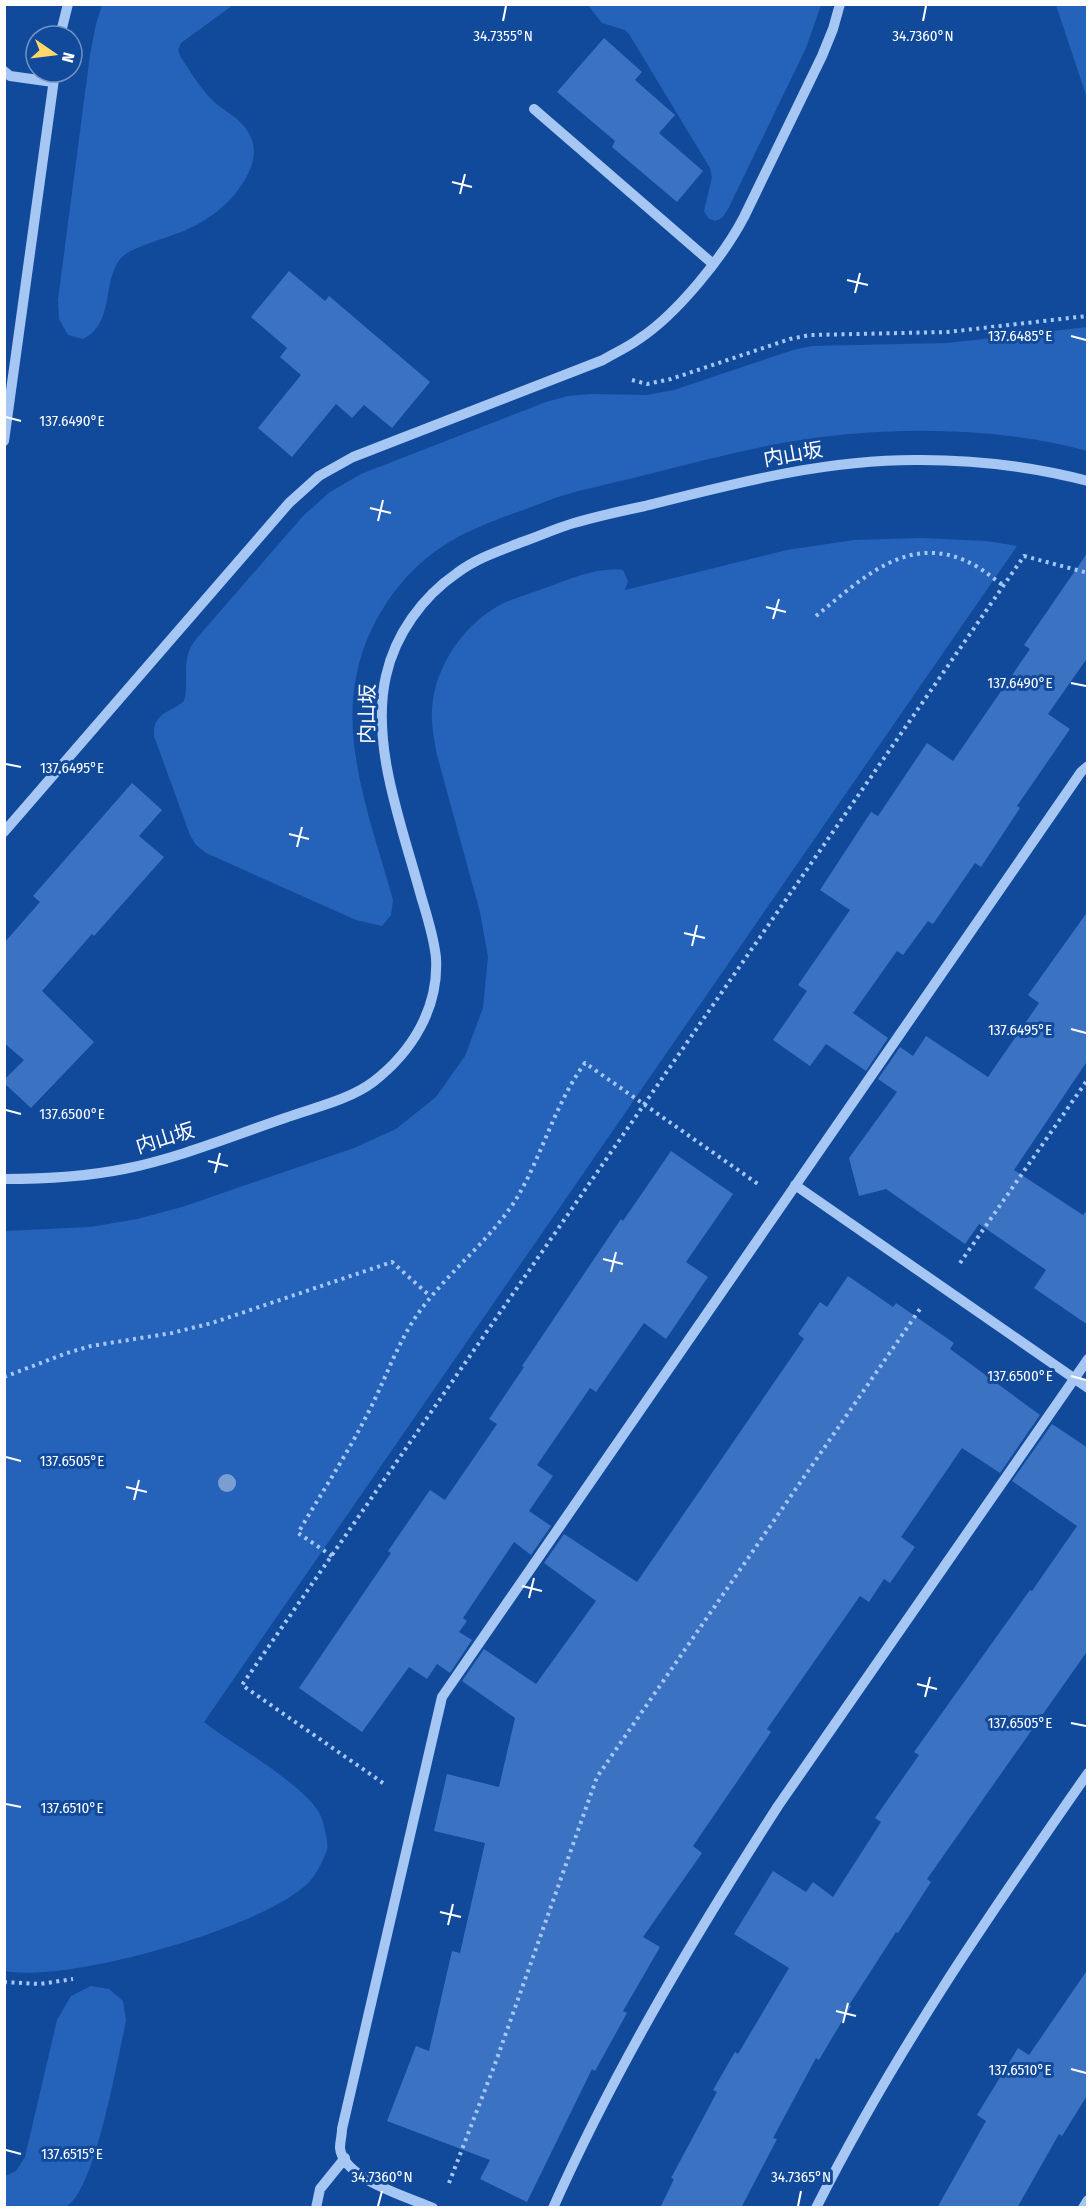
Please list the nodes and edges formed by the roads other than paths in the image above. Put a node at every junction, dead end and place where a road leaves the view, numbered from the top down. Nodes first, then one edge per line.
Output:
1 (68, 4) edge
2 (840, 4) edge
3 (63, 24) edge
4 (4, 71) edge
5 (24, 76) edge
6 (53, 84) edge
7 (534, 109) dead end
8 (713, 264) junction
9 (5, 439) edge
10 (1088, 481) edge
11 (1088, 766) edge
12 (4, 832) edge
13 (4, 1179) edge
14 (795, 1185) junction
15 (1088, 1359) edge
16 (1074, 1379) junction
17 (1088, 1388) edge
18 (1088, 1773) edge
19 (345, 2158) junction
20 (1088, 2200) edge
21 (316, 2208) edge
22 (433, 2208) edge
23 (553, 2208) edge
24 (816, 2208) edge
25 (1083, 2208) edge

1 - 3 street
2 - 8 street
4 - 5 street
6 - 9 street
7 - 8 street
8 - 12 street
10 - 13 street, 内山坂
11 - 14 street
14 - 16 street
14 - 19 street
15 - 16 street
16 - 17 street
16 - 23 street
18 - 24 street
19 - 21 street
19 - 22 street
20 - 25 street

